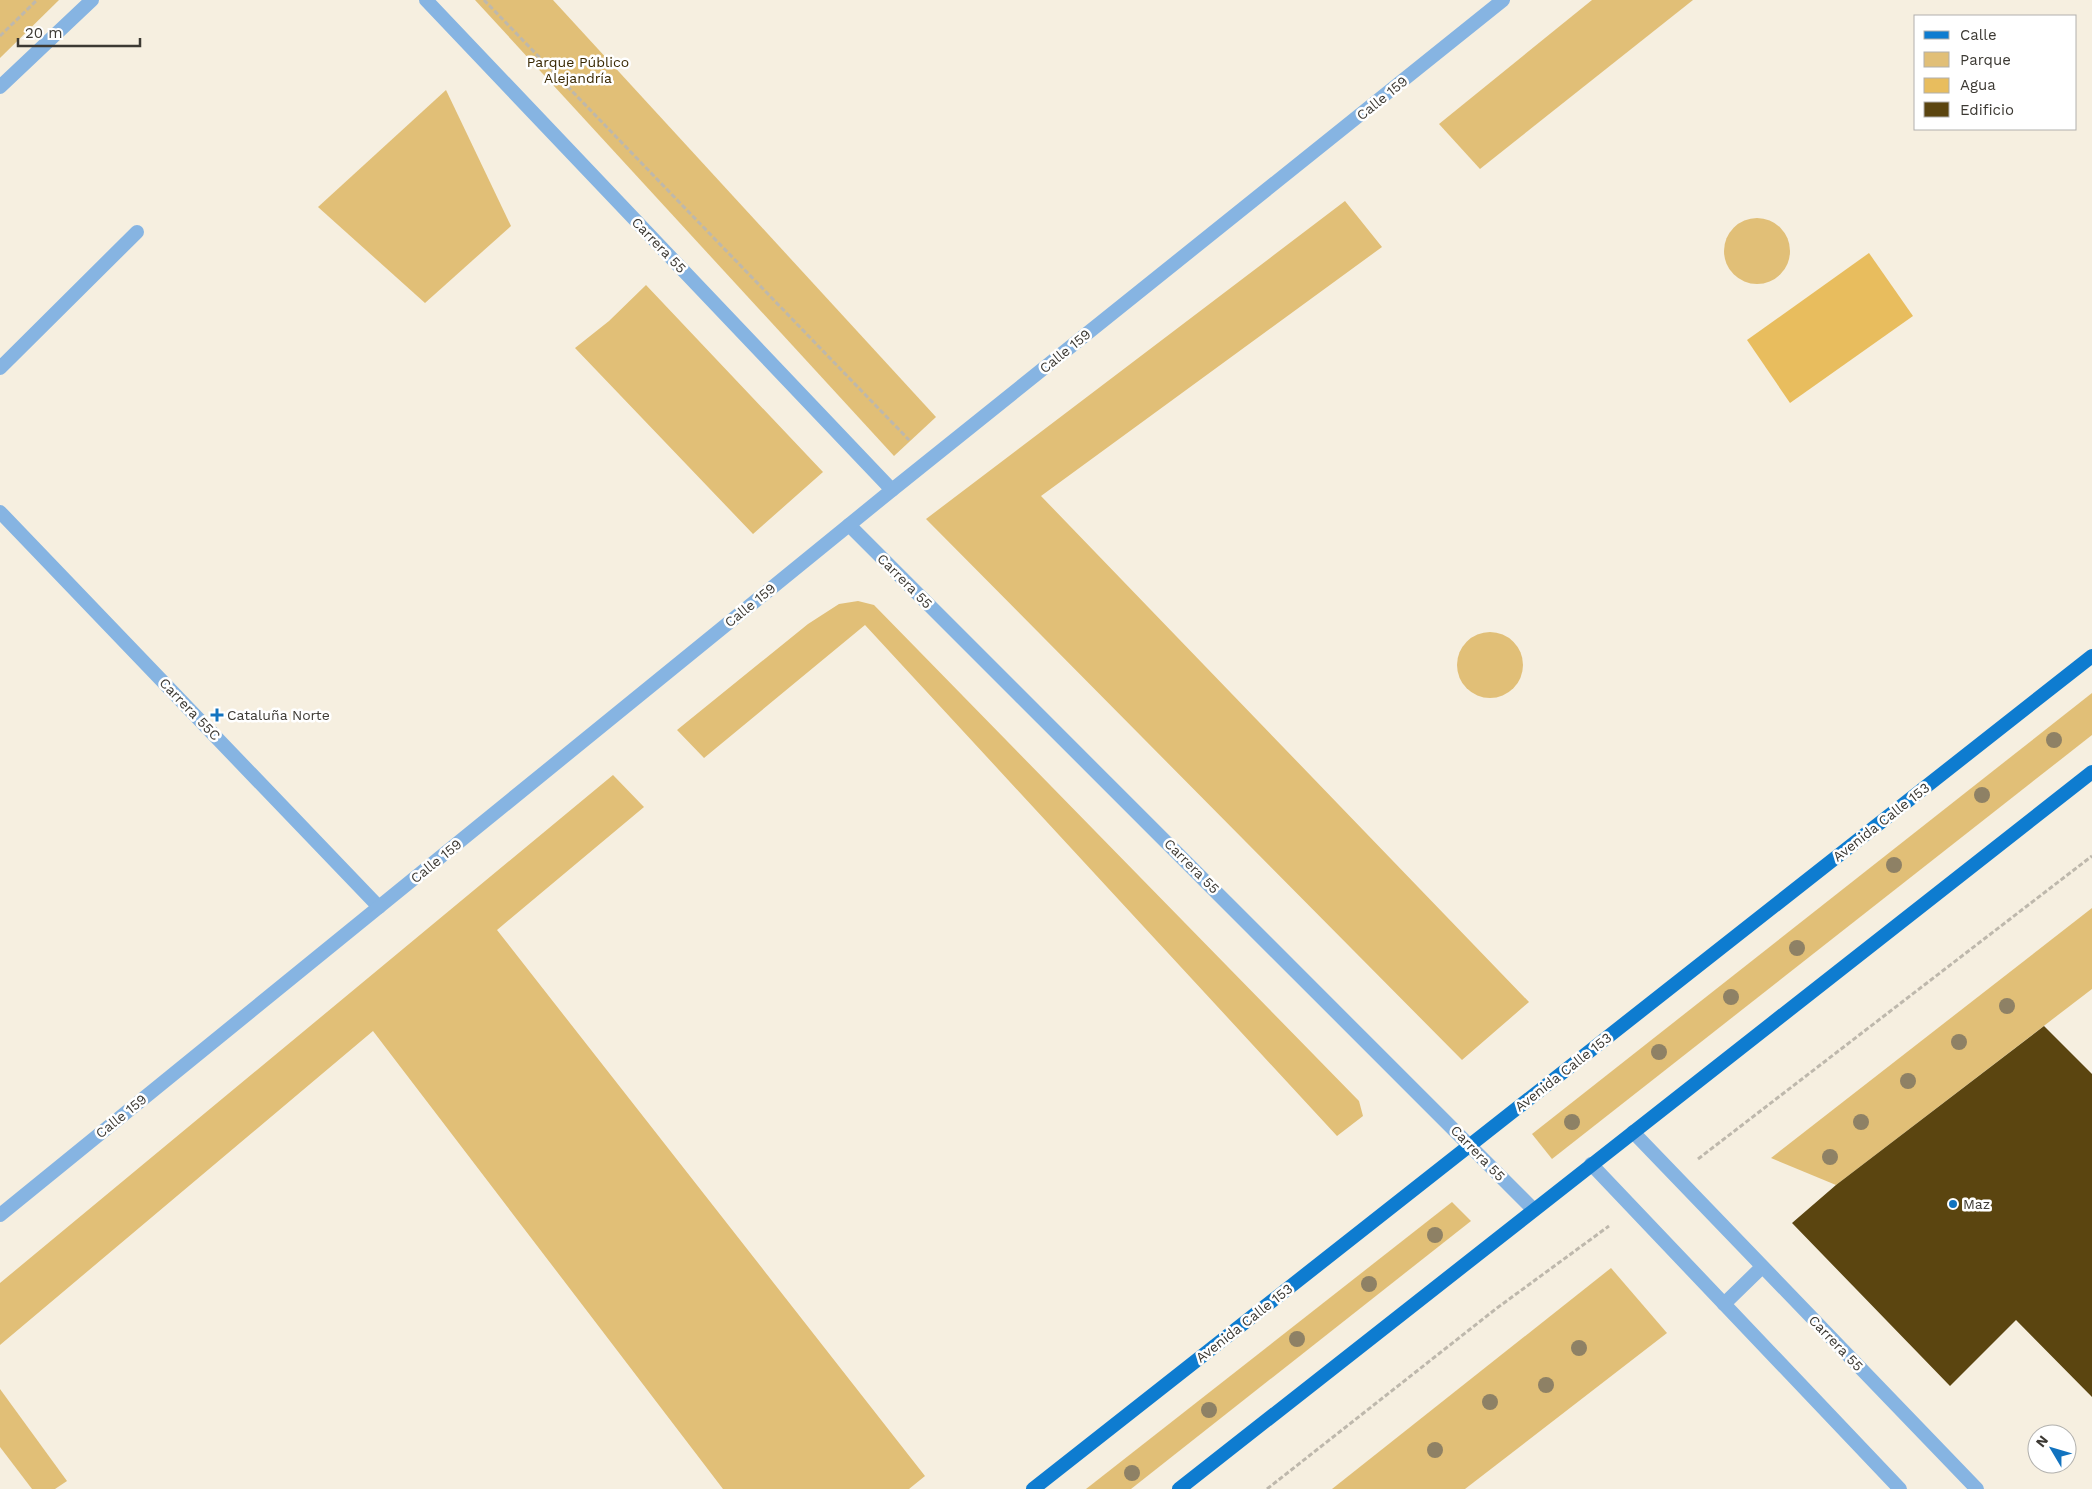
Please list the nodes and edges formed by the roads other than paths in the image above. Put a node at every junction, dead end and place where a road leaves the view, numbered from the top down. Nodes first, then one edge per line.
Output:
1 (92, 0) edge
2 (426, 0) edge
3 (1503, 0) edge
4 (0, 87) edge
5 (137, 232) dead end
6 (0, 368) edge
7 (892, 490) junction
8 (0, 512) edge
9 (849, 525) junction
10 (2092, 656) edge
11 (2092, 772) edge
12 (379, 907) junction
13 (1633, 1132) junction
14 (1471, 1145) junction
15 (1591, 1164) junction
16 (1533, 1209) junction
17 (0, 1215) edge
18 (1762, 1266) junction
19 (1724, 1304) junction
20 (1033, 1489) edge
21 (1179, 1489) edge
22 (1900, 1489) edge
23 (1978, 1489) edge

1 - 4 street
2 - 7 street, Carrera 55
3 - 7 street, Calle 159
5 - 6 street
7 - 9 street, Calle 159
8 - 12 street, Carrera 55C
9 - 12 street, Calle 159
9 - 14 street, Carrera 55
10 - 14 main road, Avenida Calle 153
11 - 13 main road
12 - 17 street, Calle 159
13 - 15 main road
13 - 18 street, Carrera 55
14 - 16 street, Carrera 55
14 - 20 main road, Avenida Calle 153
15 - 16 main road
15 - 19 street
16 - 21 main road
18 - 19 street
18 - 23 street, Carrera 55
19 - 22 street

